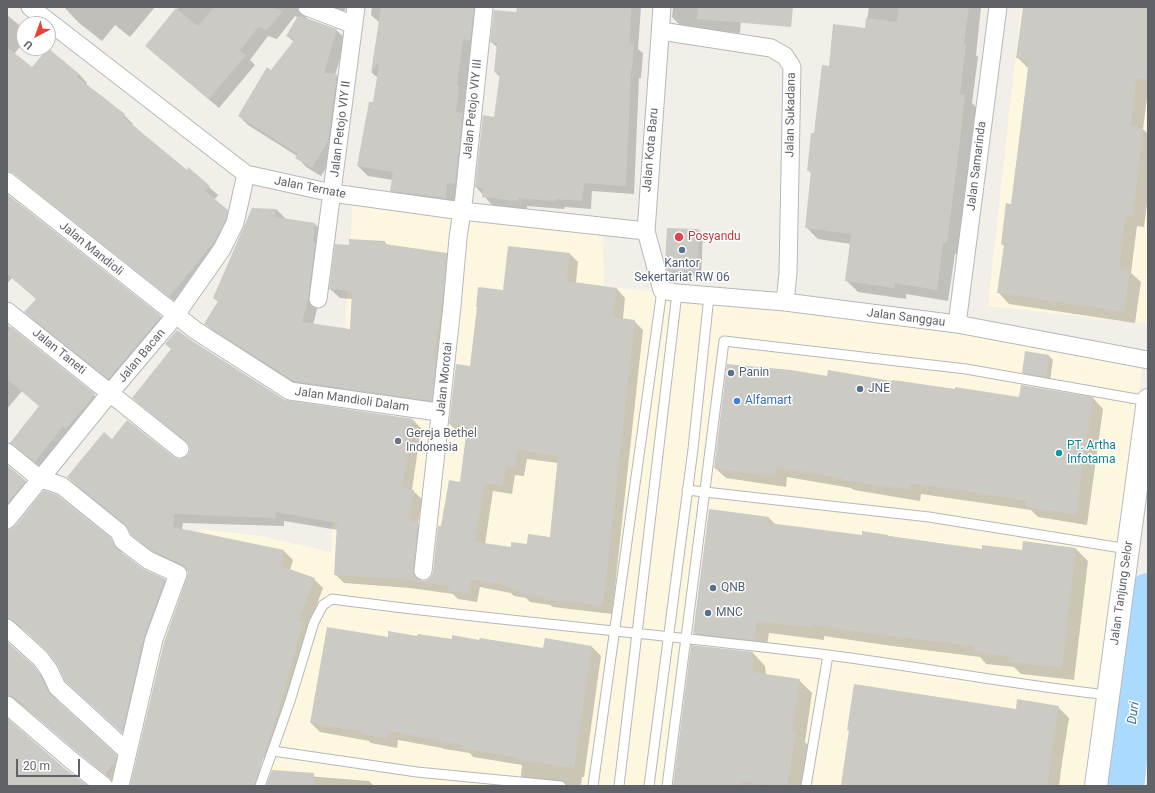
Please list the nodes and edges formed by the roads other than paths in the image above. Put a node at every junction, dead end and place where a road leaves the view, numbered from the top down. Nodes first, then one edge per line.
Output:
1 (30, 7) edge
2 (307, 7) edge
3 (356, 7) edge
4 (484, 7) edge
5 (662, 7) edge
6 (998, 7) edge
7 (354, 25) junction
8 (661, 31) junction
9 (246, 174) junction
10 (7, 181) edge
11 (332, 193) junction
12 (462, 211) junction
13 (646, 231) junction
14 (669, 292) junction
15 (709, 296) junction
16 (318, 299) dead end
17 (785, 302) junction
18 (7, 311) edge
19 (175, 316) junction
20 (956, 324) junction
21 (1148, 360) edge
22 (110, 393) junction
23 (1148, 400) edge
24 (431, 411) dead end
25 (180, 449) dead end
26 (7, 452) edge
27 (40, 479) junction
28 (687, 490) junction
29 (704, 492) junction
30 (7, 520) edge
31 (1128, 549) junction
32 (423, 571) dead end
33 (7, 628) edge
34 (615, 631) junction
35 (637, 633) junction
36 (668, 637) junction
37 (686, 638) junction
38 (828, 655) junction
39 (1108, 695) junction
40 (7, 705) edge
41 (273, 751) junction
42 (128, 752) junction
43 (104, 786) edge
44 (120, 786) edge
45 (260, 786) edge
46 (561, 786) edge
47 (593, 786) edge
48 (619, 786) edge
49 (648, 786) edge
50 (667, 786) edge
51 (806, 786) edge
52 (1096, 786) edge

1 - 9 street, Jalan Ternate
2 - 7 street
3 - 7 street, Jalan Petojo VIY II
4 - 12 street, Jalan Petojo VIY III
5 - 8 street, Jalan Kota Baru
6 - 20 street, Jalan Samarinda
7 - 11 street, Jalan Petojo VIY II
8 - 13 street, Jalan Kota Baru
8 - 17 street, Jalan Sukadana
9 - 11 street, Jalan Ternate
9 - 19 street, Jalan Bacan
10 - 19 street, Jalan Mandioli
11 - 12 street, Jalan Ternate
11 - 16 street, Jalan Petojo VIY II
12 - 13 street, Jalan Ternate
12 - 32 street, Jalan Morotai
13 - 14 street, Jalan Kota Baru
14 - 15 street, Jalan Sanggau
14 - 34 lane
14 - 35 lane
15 - 17 street, Jalan Sanggau
15 - 28 lane
17 - 20 street, Jalan Sanggau
18 - 22 street, Jalan Taneti
19 - 22 street, Jalan Bacan
19 - 24 street, Jalan Mandioli Dalam
20 - 21 street, Jalan Sanggau
22 - 25 street, Jalan Taneti
22 - 27 street, Jalan Bacan
23 - 29 lane
23 - 31 street, Jalan Tanjung Selor
26 - 27 street
27 - 30 street, Jalan Bacan
27 - 42 street
28 - 29 lane
28 - 36 lane
29 - 31 lane
29 - 37 lane
31 - 39 street, Jalan Tanjung Selor
33 - 42 street
34 - 35 lane
34 - 41 lane
34 - 47 lane
35 - 36 lane
35 - 48 lane
36 - 37 lane
36 - 49 lane
37 - 38 lane
37 - 50 lane
38 - 39 lane
38 - 51 lane
39 - 52 street, Jalan Tanjung Selor
40 - 43 street
41 - 45 lane
41 - 46 lane
42 - 44 street

